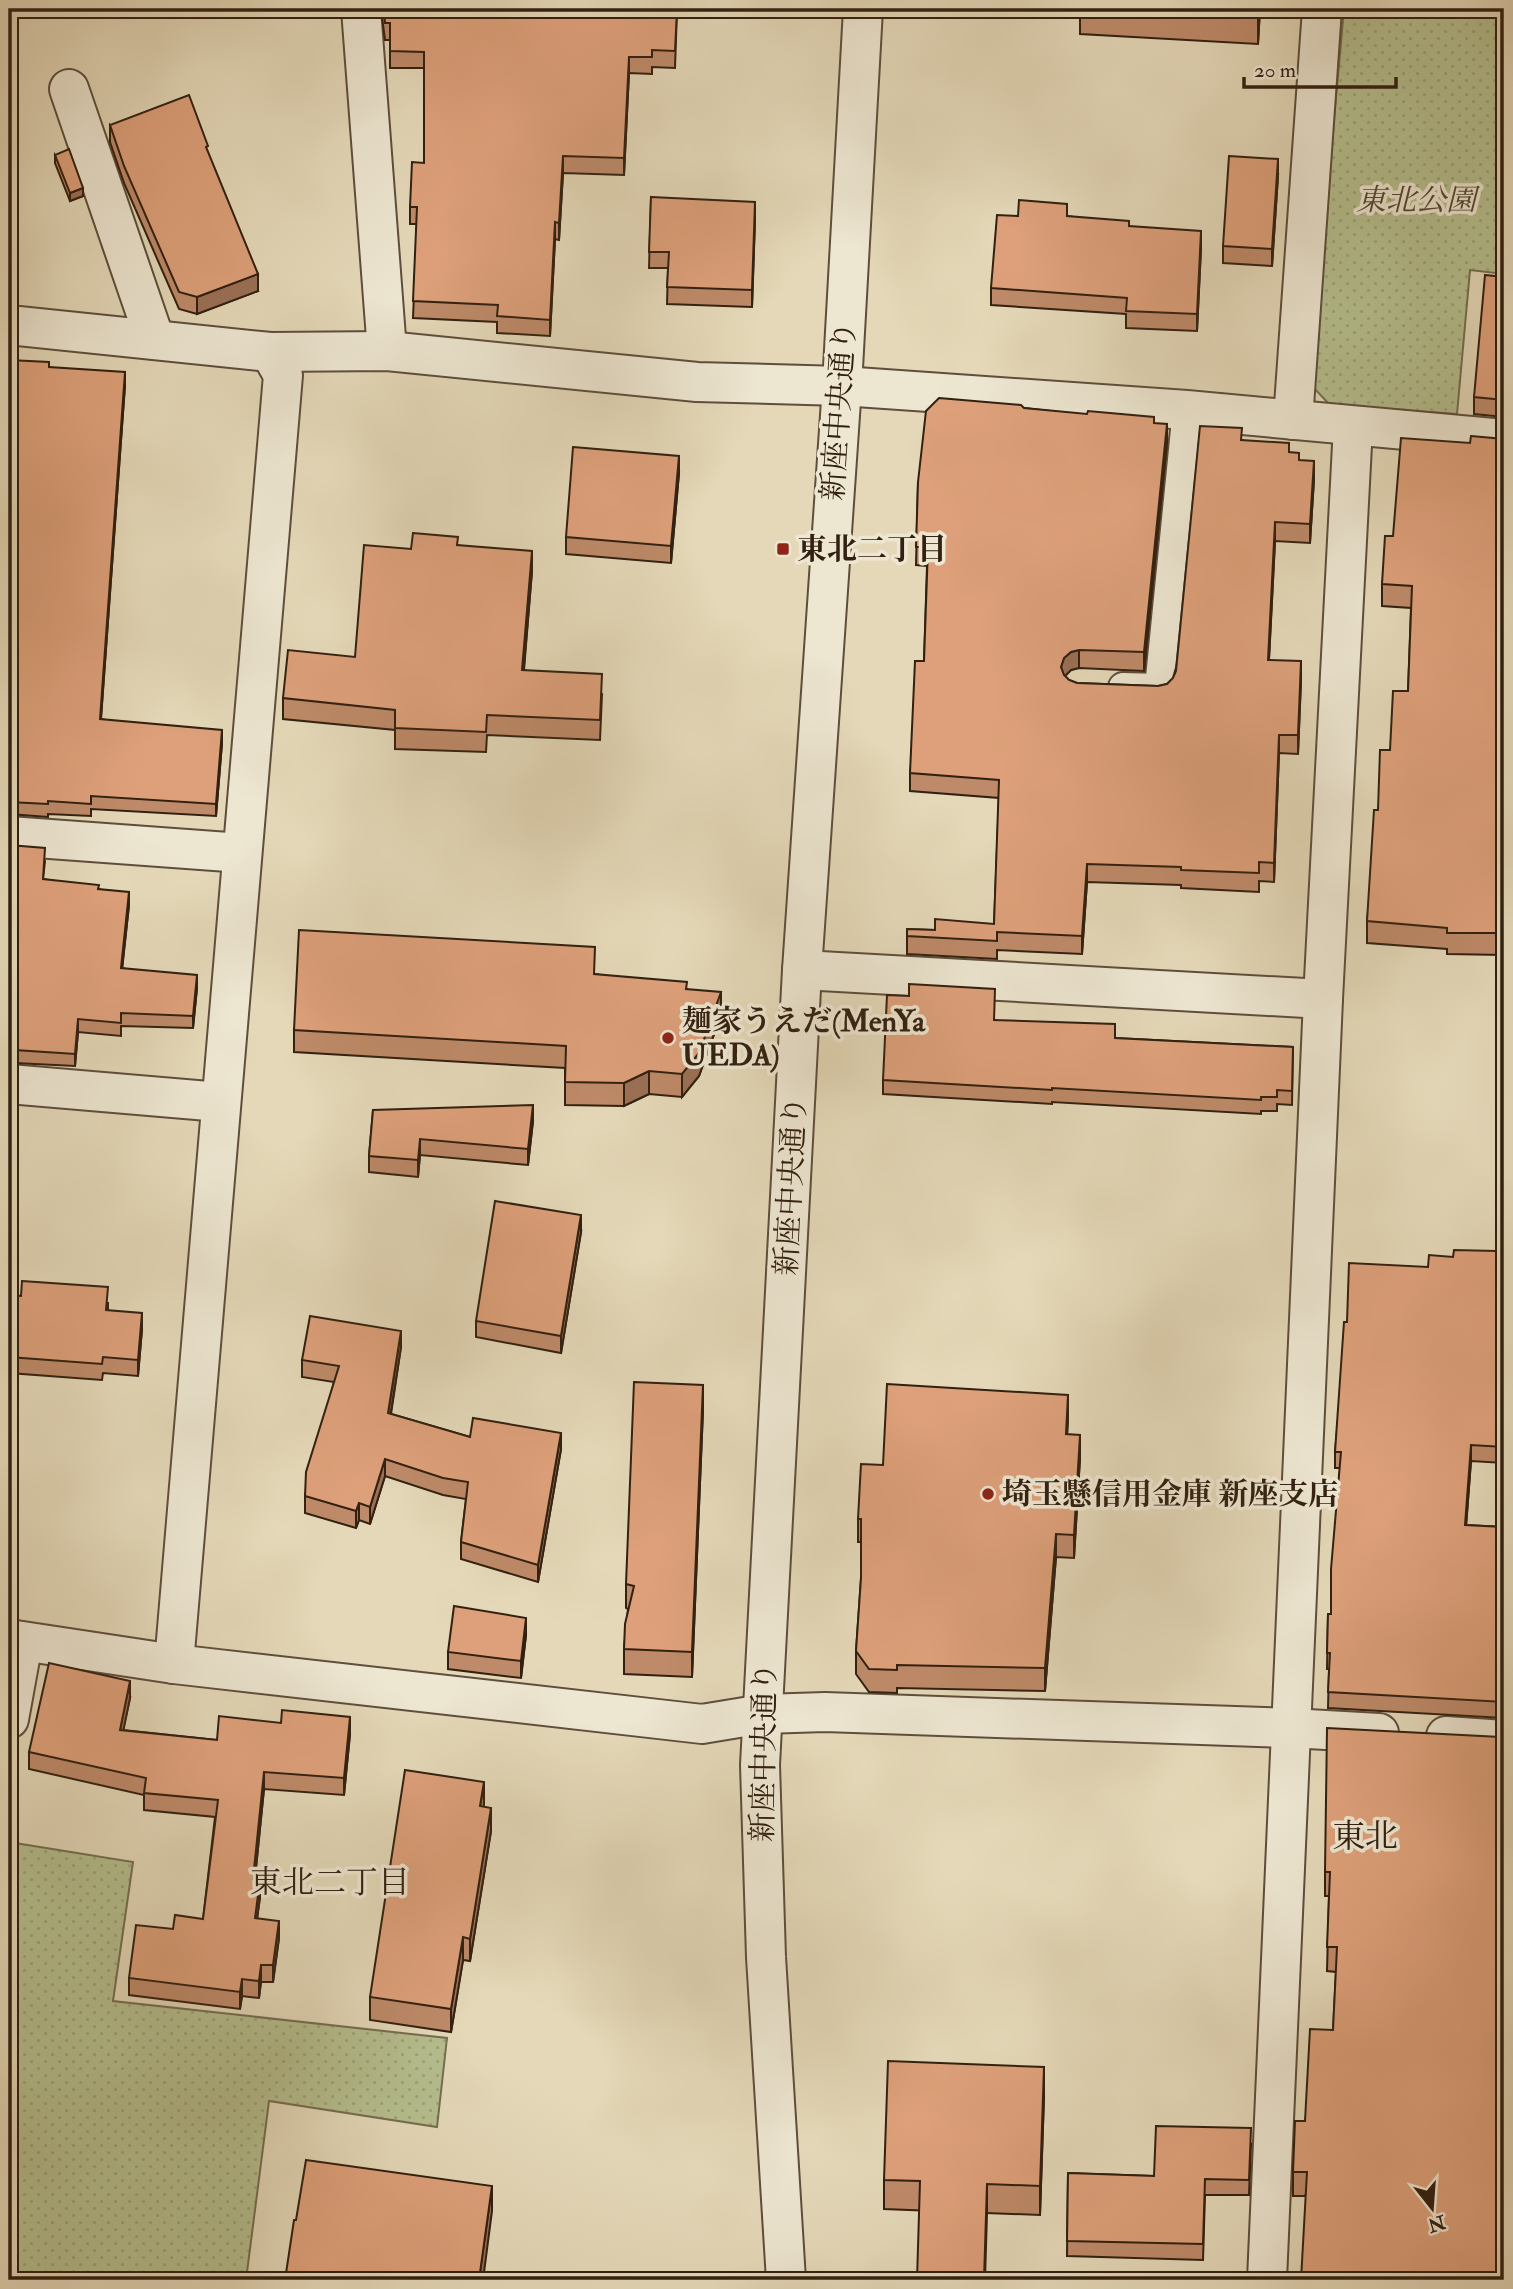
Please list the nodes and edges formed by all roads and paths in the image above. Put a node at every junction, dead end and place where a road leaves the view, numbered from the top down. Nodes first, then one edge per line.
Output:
1 (361, 9) edge
2 (863, 9) edge
3 (1322, 9) edge
4 (69, 89) dead end
5 (9, 325) edge
6 (155, 340) junction
7 (387, 351) junction
8 (270, 352) junction
9 (842, 386) junction
10 (1187, 410) junction
11 (1293, 421) junction
12 (1353, 426) junction
13 (1504, 439) edge
14 (1092, 685) edge
15 (9, 836) edge
16 (242, 853) junction
17 (802, 970) junction
18 (1323, 999) junction
19 (9, 1084) edge
20 (220, 1102) junction
21 (16, 1640) edge
22 (174, 1664) junction
23 (763, 1714) junction
24 (9, 1719) edge
25 (1290, 1728) junction
26 (1504, 1740) edge
27 (786, 2280) edge
28 (1267, 2280) edge

1 - 7 street
2 - 9 street, 新座中央通り
3 - 11 street
4 - 6 street
5 - 6 street
6 - 8 street
7 - 8 street
7 - 9 street
8 - 16 street
9 - 10 street
9 - 17 street, 新座中央通り
10 - 11 street
10 - 14 lane
11 - 12 street
12 - 13 street
12 - 18 street
15 - 16 street
16 - 20 street
17 - 18 street
17 - 23 street, 新座中央通り
18 - 25 street
19 - 20 street
20 - 22 street
21 - 22 street
21 - 24 street
22 - 23 street
23 - 25 street
23 - 27 street, 新座中央通り
25 - 26 street
25 - 28 street

